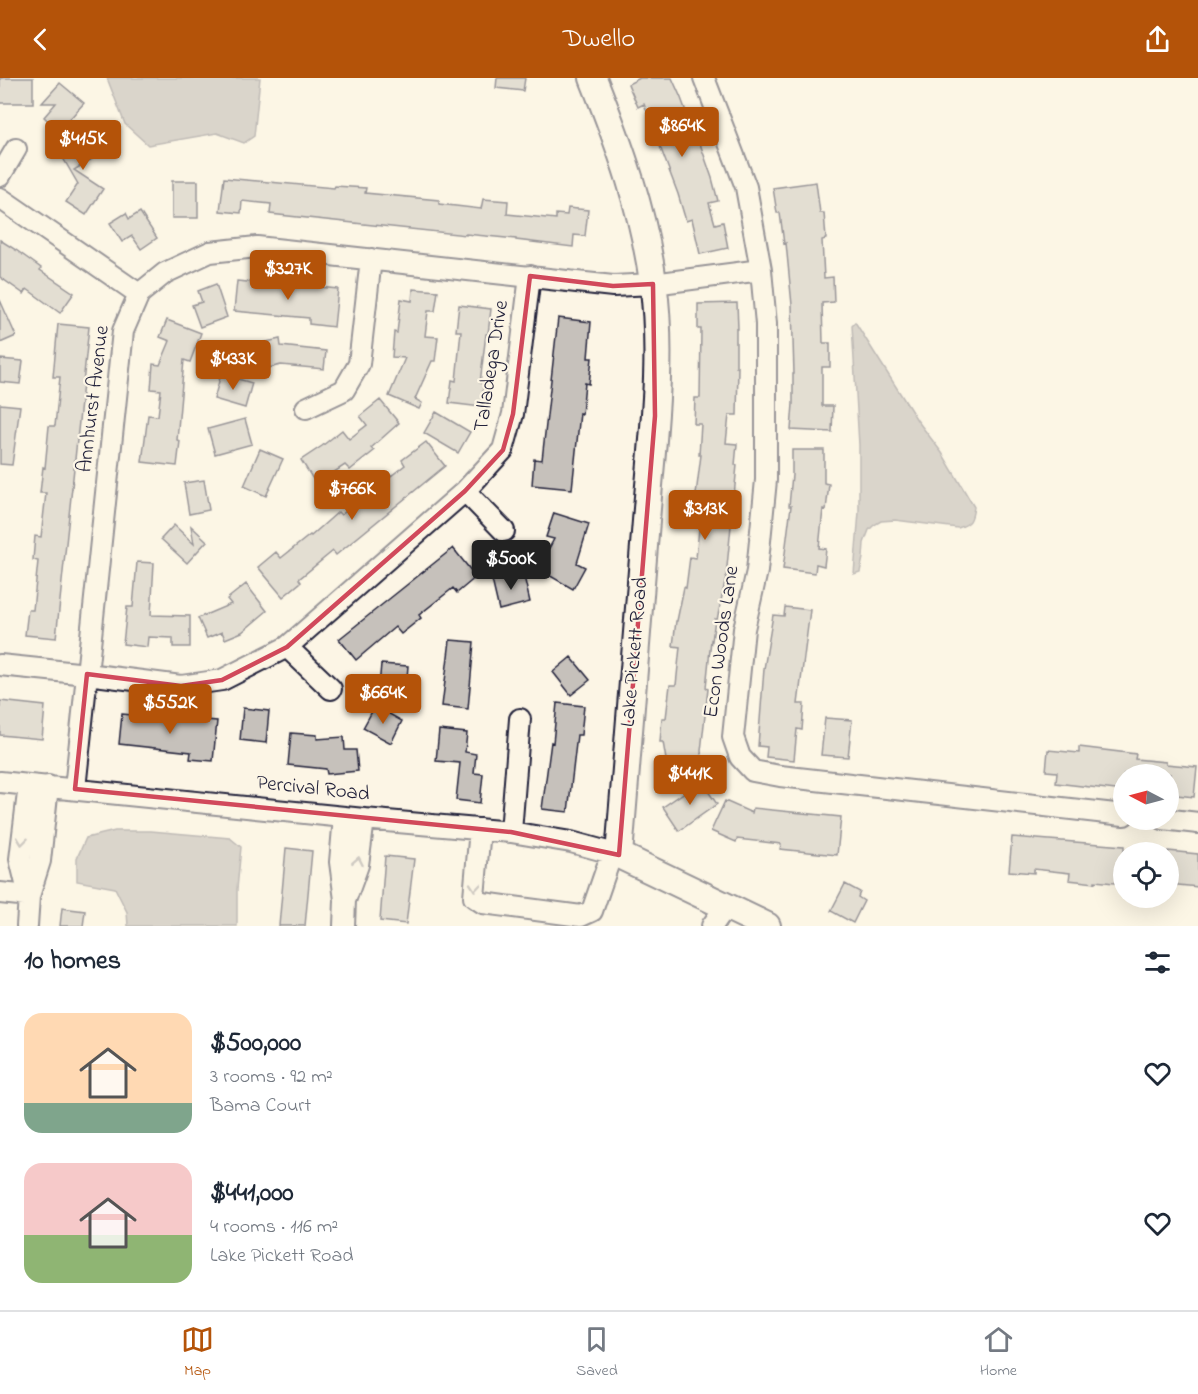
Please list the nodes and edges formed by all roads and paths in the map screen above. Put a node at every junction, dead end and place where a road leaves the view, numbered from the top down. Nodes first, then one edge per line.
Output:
1 (593, 78) edge
2 (705, 78) edge
3 (16, 149) dead end
4 (0, 176) edge
5 (0, 198) edge
6 (370, 259) junction
7 (761, 270) junction
8 (530, 276) junction
9 (653, 284) junction
10 (139, 294) junction
11 (306, 408) dead end
12 (465, 491) junction
13 (504, 531) dead end
14 (287, 647) junction
15 (0, 666) edge
16 (87, 674) junction
17 (331, 689) dead end
18 (520, 719) dead end
19 (0, 782) edge
20 (38, 785) junction
21 (75, 789) junction
22 (1113, 814) edge
23 (344, 817) junction
24 (364, 819) junction
25 (1179, 821) edge
26 (1198, 823) edge
27 (480, 829) junction
28 (511, 832) junction
29 (616, 854) junction
30 (0, 893) edge
31 (29, 896) junction
32 (345, 900) junction
33 (719, 916) edge
34 (27, 926) edge
35 (344, 926) edge
36 (767, 926) edge

1 - 9 main road, Lake Pickett Road
2 - 7 street, Econ Woods Lane
3 - 4 street
5 - 10 street
6 - 8 street, Annhurst Avenue
6 - 10 street, Annhurst Avenue
6 - 11 street
7 - 9 street, Annhurst Avenue
7 - 22 street, Econ Woods Lane
8 - 9 street, Annhurst Avenue
8 - 12 street, Talladega Drive
9 - 29 main road, Lake Pickett Road
10 - 16 street, Annhurst Avenue
12 - 13 street
12 - 14 street, Talladega Drive
14 - 16 street, Talladega Drive
14 - 17 street
15 - 16 street, Talladega Drive
16 - 21 street, Annhurst Avenue
18 - 28 street
19 - 20 street, Percival Road
20 - 21 street, Percival Road
20 - 31 street
21 - 23 street, Percival Road
23 - 24 street, Percival Road
23 - 32 street
24 - 27 street, Percival Road
32 -> 24 street
25 - 26 street
27 - 28 street, Percival Road
27 -> 29 street
28 - 29 street, Percival Road
29 - 33 main road
30 - 31 street
31 - 34 street
32 - 35 street
33 - 36 main road

